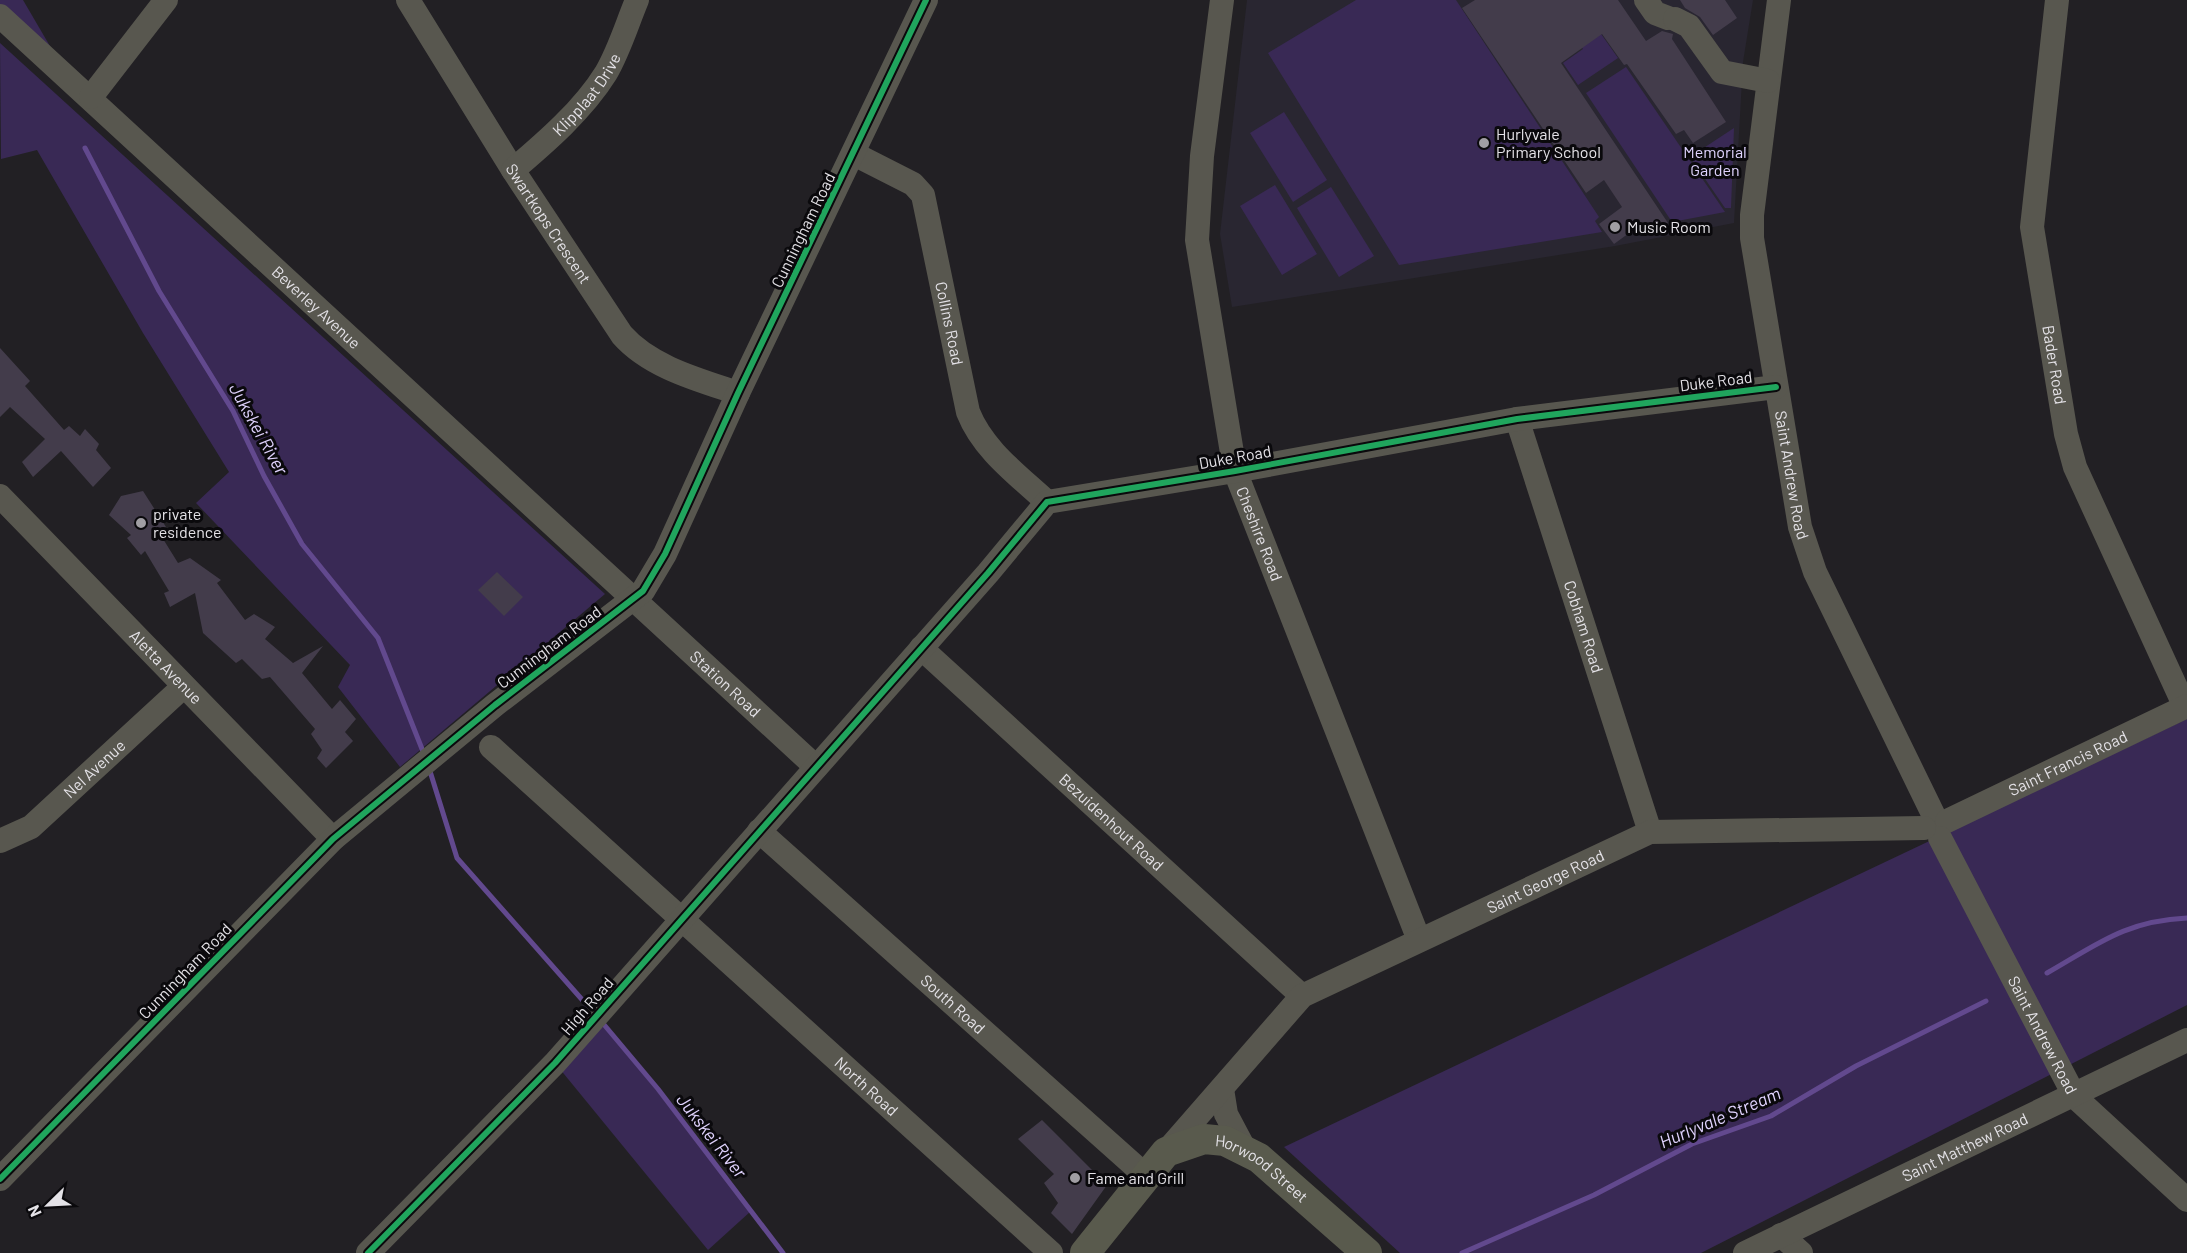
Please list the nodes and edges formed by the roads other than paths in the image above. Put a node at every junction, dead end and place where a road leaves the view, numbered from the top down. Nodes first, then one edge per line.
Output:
1 (408, 0) edge
2 (637, 0) edge
3 (926, 0) edge
4 (1222, 0) edge
5 (1646, 0) edge
6 (1779, 0) edge
7 (2057, 0) edge
8 (160, 2) edge
9 (0, 16) edge
10 (1768, 81) junction
11 (91, 97) junction
12 (854, 154) junction
13 (513, 170) junction
14 (1776, 387) junction
15 (738, 393) junction
16 (1516, 419) junction
17 (1235, 471) junction
18 (0, 496) edge
19 (1047, 502) junction
20 (633, 600) junction
21 (921, 648) junction
22 (183, 687) junction
23 (2186, 706) edge
24 (491, 747) dead end
25 (816, 767) junction
26 (1936, 826) junction
27 (759, 831) junction
28 (1650, 832) junction
29 (333, 839) junction
30 (0, 841) edge
31 (682, 917) junction
32 (1419, 940) junction
33 (1302, 996) junction
34 (2187, 1040) edge
35 (1222, 1089) junction
36 (2075, 1097) junction
37 (1244, 1148) junction
38 (1166, 1152) junction
39 (1146, 1176) junction
40 (0, 1179) edge
41 (2187, 1200) edge
42 (1781, 1236) junction
43 (368, 1253) edge
44 (1051, 1253) edge
45 (1085, 1253) edge
46 (1367, 1253) edge
47 (1744, 1253) edge
48 (1801, 1253) edge

1 - 13 street, Swartkops Crescent
2 - 13 street, Klipplaat Drive
3 - 12 street, Cunningham Road
4 - 17 street, Cheshire Road
5 - 10 street
6 - 10 street, Saint Andrew Road
7 - 23 street, Bader Road
8 - 11 street
9 - 11 street, Beverley Avenue
10 - 14 street, Saint Andrew Road
11 - 20 street, Beverley Avenue
12 - 15 street, Cunningham Road
12 - 19 street, Collins Road
13 - 15 street, Swartkops Crescent
14 - 16 street, Duke Road
14 - 26 street, Saint Andrew Road
15 - 20 street, Cunningham Road
16 - 17 street, Duke Road
16 - 28 street, Cobham Road
17 - 19 street, Duke Road
17 - 32 street, Cheshire Road
18 - 22 street, Aletta Avenue
19 - 21 street
20 - 25 street, Station Road
20 - 29 street, Cunningham Road
21 - 25 street
21 - 33 street, Bezuidenhout Road
22 - 29 street, Aletta Avenue
22 - 30 street, Nel Avenue
23 - 26 street, Saint Francis Road
24 - 31 street, North Road
25 - 27 street, High Road
26 - 28 street, Saint George Road
26 - 36 street, Saint Andrew Road
27 - 31 street, High Road
27 - 39 street, South Road
28 - 32 street, Saint George Road
29 - 40 street, Cunningham Road
31 - 43 street, High Road
31 - 44 street, North Road
32 - 33 street, Saint George Road
33 - 35 street, Saint George Road
34 - 36 street, Saint Matthew Road
35 - 37 street
35 - 38 street, Saint George Road
36 - 41 street, Saint Andrew Road
36 - 42 street, Saint Matthew Road
37 - 38 main road, Horwood Street
37 - 46 main road, Horwood Street
38 - 39 main road
39 - 45 main road
42 - 47 street, Saint Matthew Road
42 - 48 street

